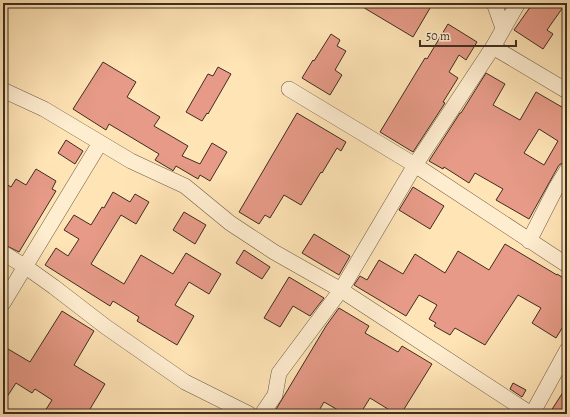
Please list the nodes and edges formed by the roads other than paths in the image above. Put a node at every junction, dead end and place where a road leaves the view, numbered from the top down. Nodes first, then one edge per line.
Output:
1 (494, 3) edge
2 (518, 3) edge
3 (503, 28) junction
4 (493, 47) junction
5 (289, 89) dead end
6 (3, 90) edge
7 (567, 91) edge
8 (100, 143) junction
9 (415, 165) junction
10 (567, 170) edge
11 (529, 241) junction
12 (3, 253) edge
13 (567, 266) edge
14 (26, 267) junction
15 (341, 290) junction
16 (3, 303) edge
17 (567, 350) edge
18 (249, 414) edge
19 (262, 414) edge
20 (532, 414) edge

1 - 3 street
2 - 3 street
3 - 4 street
4 - 7 street
4 - 9 street
5 - 9 street
6 - 8 street
8 - 14 street
8 - 15 street
9 - 11 street
9 - 15 street
10 - 11 street
11 - 13 street
12 - 14 street
14 - 16 street
14 - 18 street
15 - 19 street
15 - 20 street
17 - 20 street

